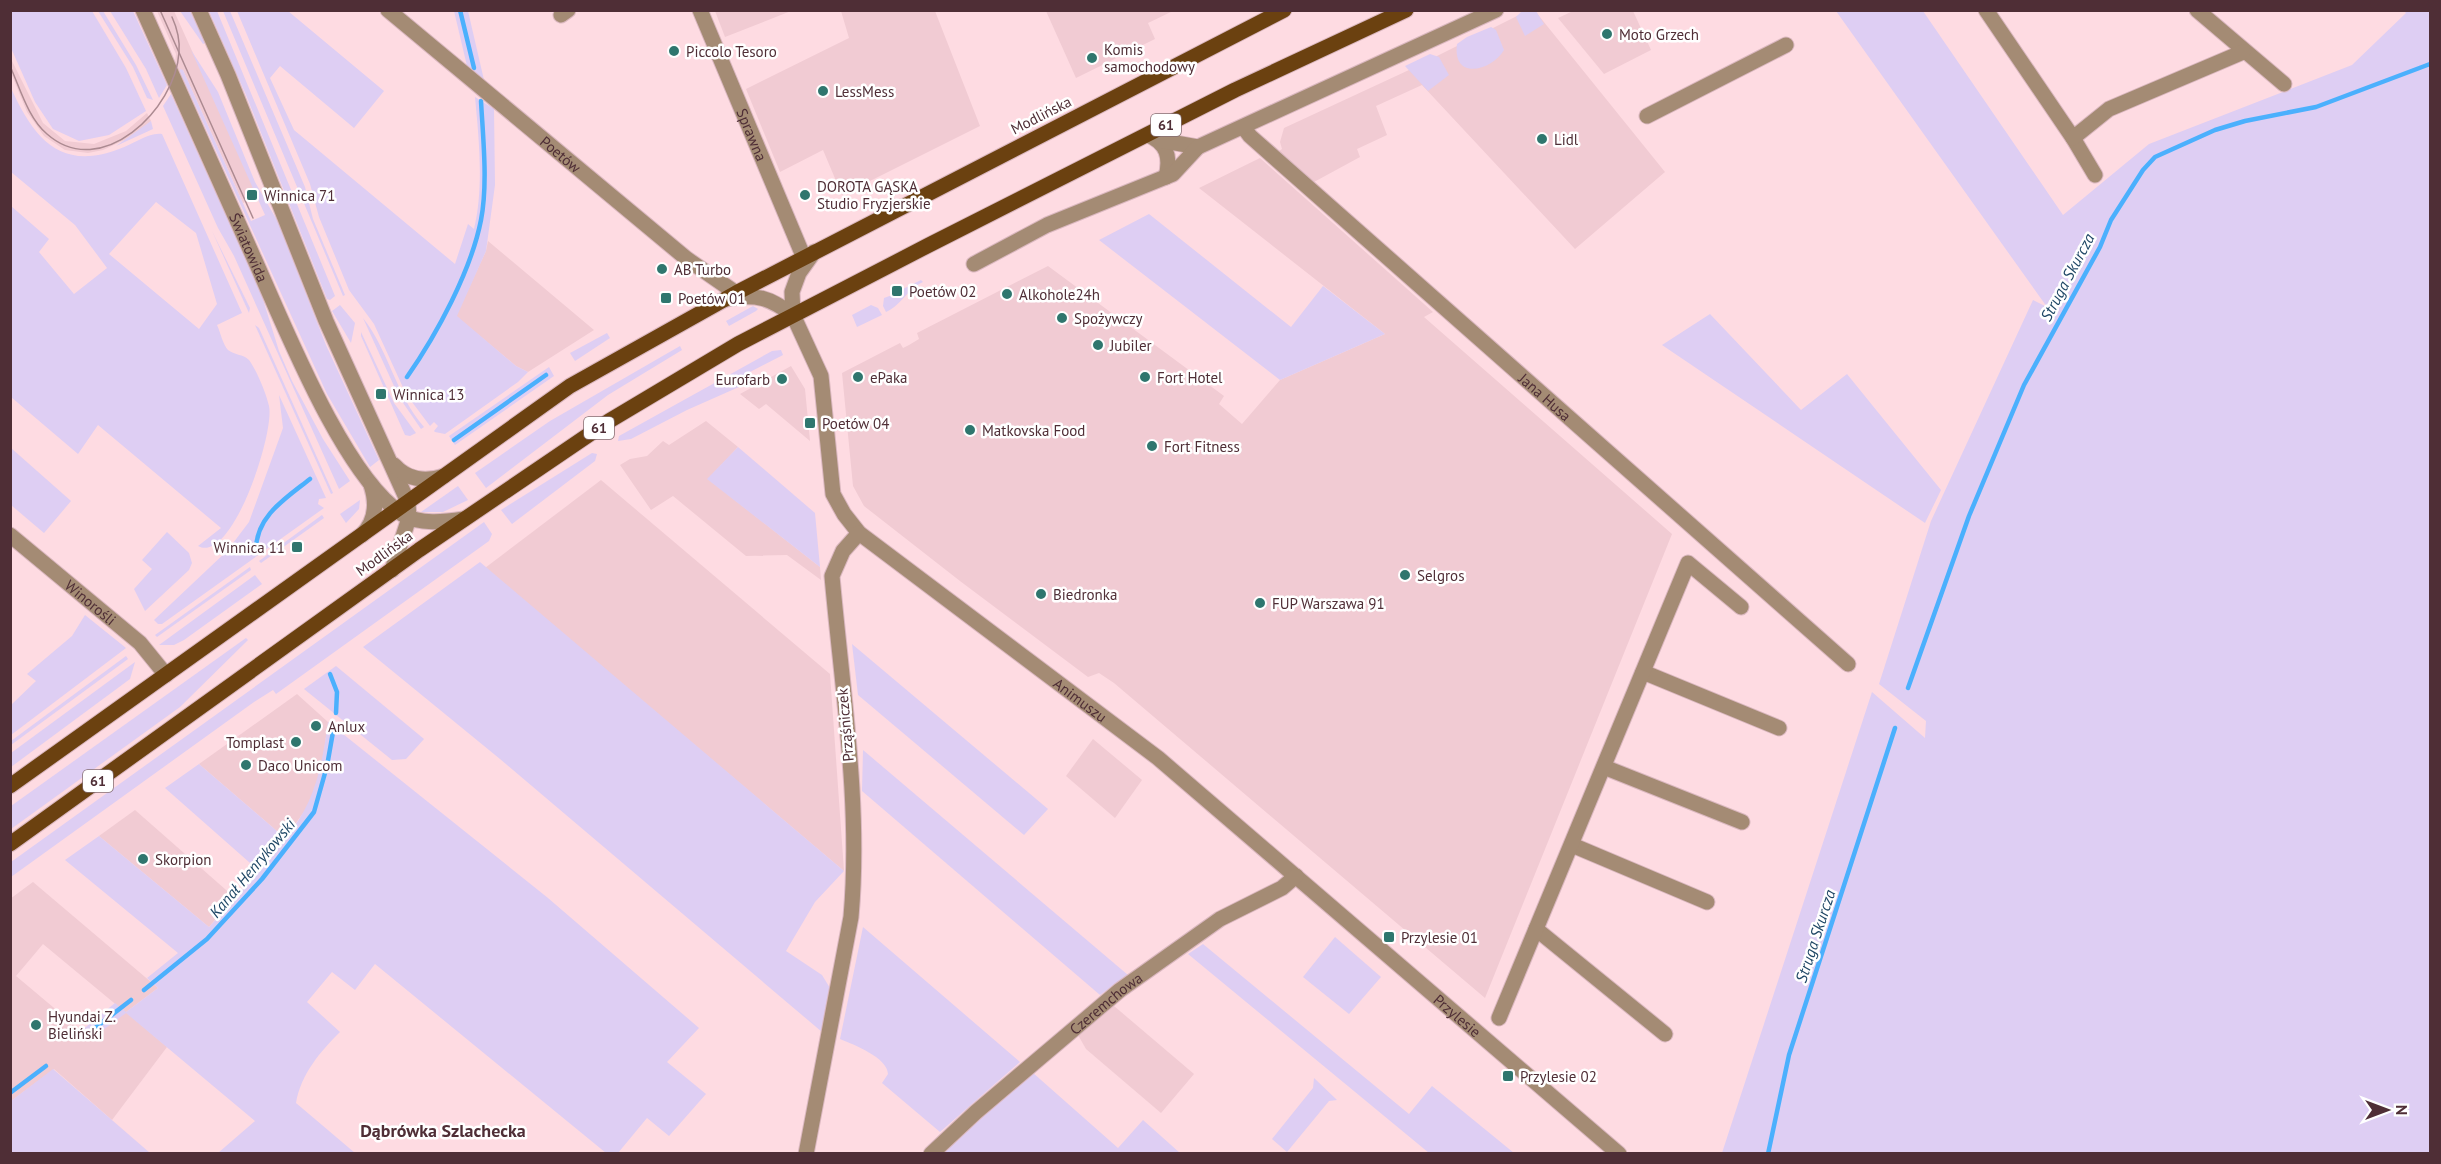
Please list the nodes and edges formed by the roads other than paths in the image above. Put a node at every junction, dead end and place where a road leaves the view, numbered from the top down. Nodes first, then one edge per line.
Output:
1 (143, 10) edge
2 (199, 10) edge
3 (388, 10) edge
4 (700, 10) edge
5 (1284, 10) edge
6 (1406, 10) edge
7 (1496, 10) edge
8 (1986, 10) edge
9 (2198, 10) edge
10 (1786, 45) dead end
11 (2243, 51) junction
12 (2284, 84) dead end
13 (1647, 116) dead end
14 (1244, 128) junction
15 (1153, 137) junction
16 (2073, 138) junction
17 (1198, 147) junction
18 (2095, 175) dead end
19 (1166, 177) junction
20 (809, 255) junction
21 (974, 264) dead end
22 (731, 296) junction
23 (793, 315) junction
24 (390, 461) junction
25 (444, 476) junction
26 (367, 477) junction
27 (405, 510) junction
28 (464, 519) junction
29 (859, 532) junction
30 (10, 535) edge
31 (362, 535) junction
32 (392, 570) junction
33 (1741, 607) dead end
34 (1848, 664) dead end
35 (1643, 672) junction
36 (166, 675) junction
37 (1779, 728) dead end
38 (1604, 767) junction
39 (10, 786) edge
40 (1742, 822) dead end
41 (10, 843) edge
42 (1572, 845) junction
43 (1296, 876) junction
44 (1707, 902) dead end
45 (1536, 929) junction
46 (1499, 1018) dead end
47 (1665, 1034) dead end
48 (806, 1154) edge
49 (931, 1154) edge
50 (1620, 1154) edge

1 - 26 street, Światowida
2 - 24 street
3 - 22 street, Poetów
4 - 20 street, Sprawna
5 - 20 main road, Modlińska
6 - 15 main road, Modlińska / 61
7 - 14 street
8 - 16 street
9 - 11 street
10 - 13 street
11 - 12 street
11 - 16 street
14 - 17 street
14 - 34 street, Jana Husa
15 - 17 street
15 - 19 street
15 - 23 main road, Modlińska / 61
16 - 18 street
17 - 19 street
19 - 21 street
20 - 22 main road, Modlińska
20 - 23 street, Modlińska
22 - 23 street, Modlińska
22 - 25 main road, Modlińska
23 - 28 main road, Modlińska / 61
23 - 29 street
24 - 25 street
24 - 27 street
25 - 27 main road, Modlińska
26 - 27 street, Światowida
26 - 31 street, Światowida
27 - 28 street
27 - 31 main road, Modlińska
27 - 32 street
28 - 32 main road, Modlińska / 61
29 - 43 street, Animuszu
29 - 48 street, Prząśniczek
30 - 36 street, Winorośli
31 - 36 main road, Modlińska
32 - 41 main road, Modlińska / 61
33 - 35 street
35 - 37 street
35 - 38 street
36 - 39 main road, Modlińska
38 - 40 street
38 - 42 street
42 - 44 street
42 - 45 street
43 - 49 street, Czeremchowa
43 - 50 street, Przylesie
45 - 46 street
45 - 47 street

